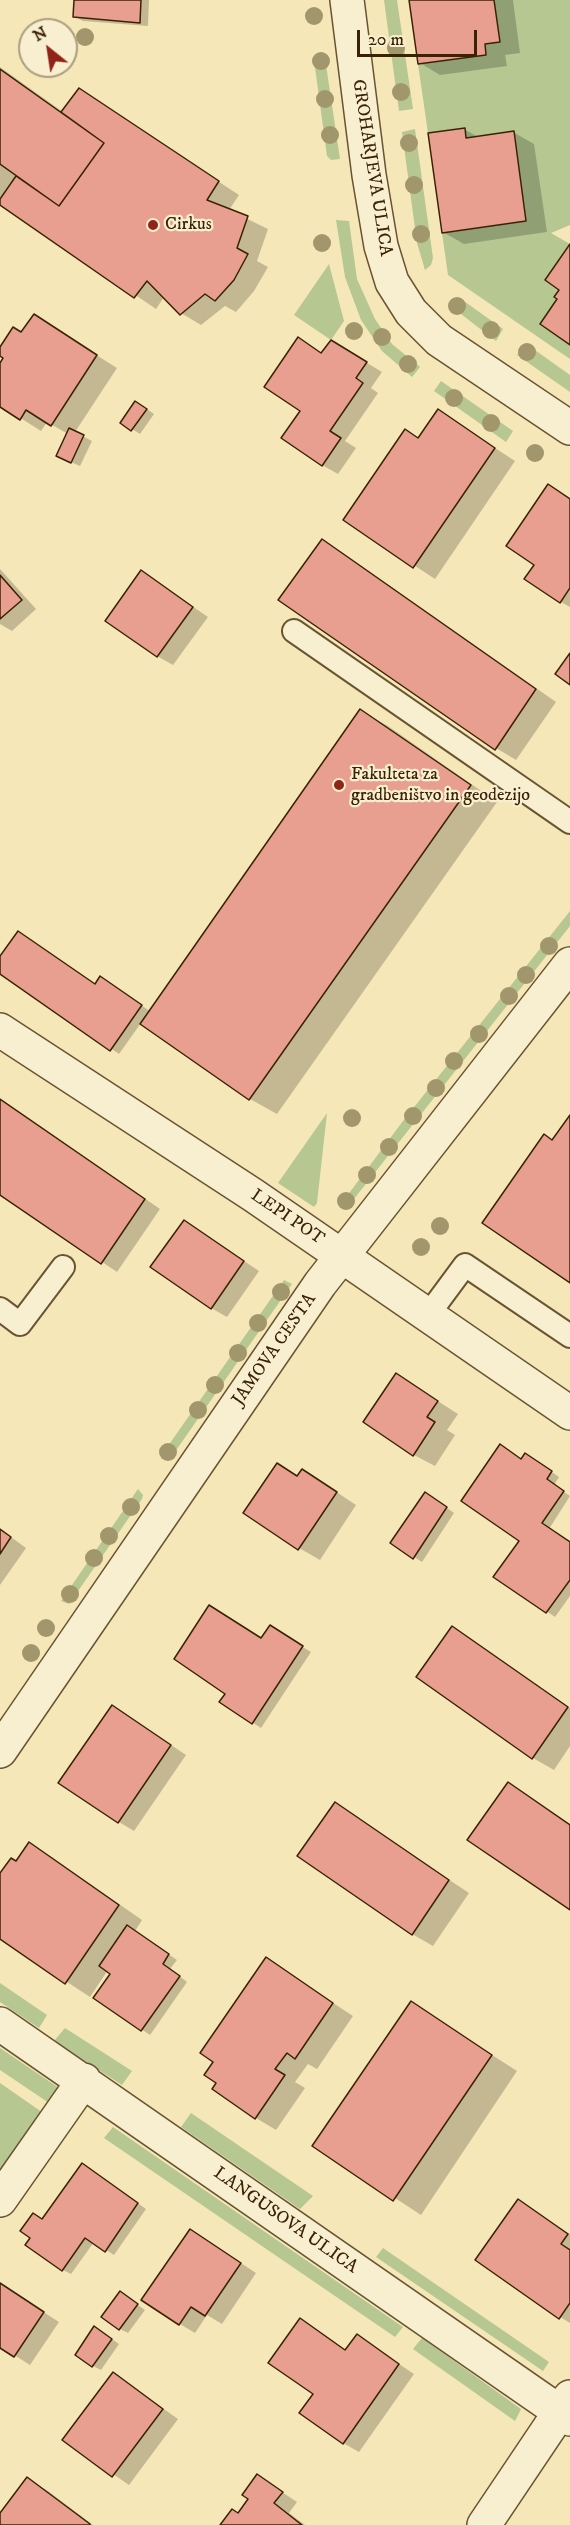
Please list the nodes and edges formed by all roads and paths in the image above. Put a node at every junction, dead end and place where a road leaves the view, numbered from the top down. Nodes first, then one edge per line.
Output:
1 (347, 0) edge
2 (570, 428) edge
3 (294, 631) dead end
4 (570, 822) edge
5 (570, 964) edge
6 (0, 1030) edge
7 (343, 1255) junction
8 (63, 1267) dead end
9 (0, 1309) edge
10 (428, 1315) junction
11 (570, 1336) edge
12 (570, 1413) edge
13 (0, 1751) edge
14 (0, 2024) edge
15 (84, 2080) junction
16 (0, 2200) edge
17 (567, 2409) edge
18 (484, 2525) edge

1 - 2 street, GROHARJEVA ULICA
3 - 4 lane
5 - 7 street, JAMOVA CESTA
6 - 7 street, LEPI POT
7 - 10 street, LEPI POT
7 - 13 street, JAMOVA CESTA
8 - 9 lane
10 - 11 lane
10 - 12 street, LEPI POT
14 - 15 street, LANGUSOVA ULICA
15 - 16 street
15 - 17 street, LANGUSOVA ULICA
17 - 18 street

